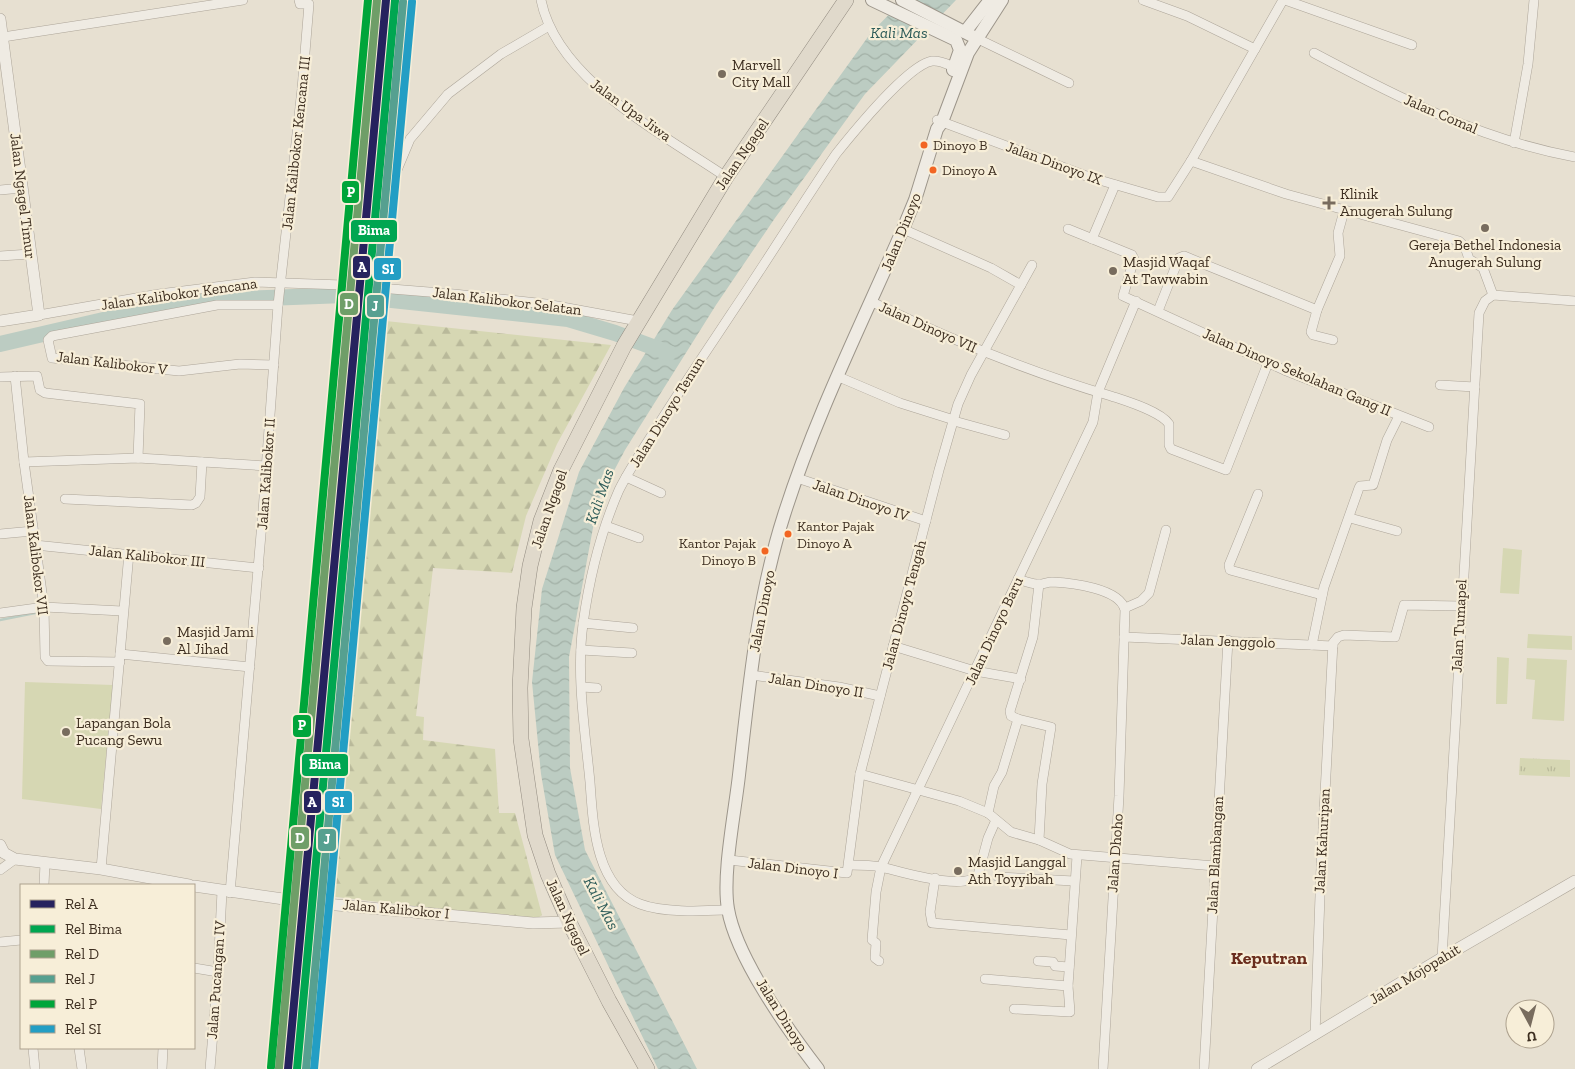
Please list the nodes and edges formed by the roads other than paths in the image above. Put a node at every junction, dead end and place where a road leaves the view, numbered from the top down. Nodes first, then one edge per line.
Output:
1 (243, 0) edge
2 (402, 0) edge
3 (541, 0) edge
4 (846, 0) edge
5 (902, 0) edge
6 (990, 0) edge
7 (1002, 0) edge
8 (1142, 0) edge
9 (1284, 0) edge
10 (1534, 0) edge
11 (370, 1) edge
12 (304, 2) edge
13 (878, 2) edge
14 (0, 19) edge
15 (549, 26) junction
16 (962, 34) junction
17 (3, 37) junction
18 (1412, 45) dead end
19 (1255, 49) junction
20 (1314, 53) dead end
21 (3, 56) edge
22 (954, 67) junction
23 (1070, 83) dead end
24 (938, 124) junction
25 (1514, 143) junction
26 (1575, 157) edge
27 (1191, 160) junction
28 (726, 177) junction
29 (1114, 185) junction
30 (22, 188) junction
31 (0, 190) edge
32 (1344, 211) junction
33 (374, 225) junction
34 (903, 229) junction
35 (1068, 229) dead end
36 (1092, 239) junction
37 (30, 254) junction
38 (0, 256) edge
39 (1032, 264) dead end
40 (282, 282) junction
41 (1021, 285) junction
42 (1490, 296) junction
43 (278, 300) junction
44 (1575, 300) edge
45 (1136, 301) junction
46 (872, 302) junction
47 (1317, 310) junction
48 (1162, 313) junction
49 (39, 315) junction
50 (0, 321) edge
51 (636, 325) junction
52 (1333, 340) dead end
53 (984, 352) junction
54 (1268, 363) junction
55 (274, 365) junction
56 (15, 376) junction
57 (0, 377) edge
58 (838, 377) junction
59 (1440, 385) dead end
60 (1475, 387) junction
61 (1098, 392) junction
62 (1399, 416) junction
63 (954, 420) junction
64 (1429, 427) dead end
65 (1004, 435) dead end
66 (138, 458) junction
67 (24, 462) junction
68 (202, 462) junction
69 (267, 466) junction
70 (626, 477) junction
71 (797, 478) junction
72 (662, 493) dead end
73 (1258, 494) dead end
74 (65, 499) dead end
75 (1350, 518) junction
76 (926, 521) junction
77 (606, 526) junction
78 (1166, 530) dead end
79 (33, 531) junction
80 (1396, 531) dead end
81 (0, 534) edge
82 (639, 538) dead end
83 (35, 545) junction
84 (129, 554) junction
85 (259, 568) junction
86 (1018, 579) junction
87 (1039, 584) junction
88 (1322, 595) junction
89 (1461, 606) junction
90 (1125, 608) junction
91 (122, 611) junction
92 (44, 612) junction
93 (0, 613) edge
94 (583, 623) junction
95 (632, 628) dead end
96 (1124, 637) junction
97 (1228, 640) junction
98 (1312, 644) junction
99 (893, 646) junction
100 (1333, 646) junction
101 (581, 650) junction
102 (632, 653) dead end
103 (120, 658) junction
104 (250, 666) junction
105 (975, 671) junction
106 (751, 675) junction
107 (1022, 679) junction
108 (582, 687) junction
109 (597, 688) dead end
110 (880, 696) junction
111 (1018, 718) junction
112 (860, 774) junction
113 (919, 790) junction
114 (988, 813) junction
115 (996, 820) junction
116 (1038, 840) junction
117 (0, 845) edge
118 (1076, 856) junction
119 (1115, 858) junction
120 (15, 859) junction
121 (729, 860) junction
122 (45, 863) junction
123 (850, 865) junction
124 (1215, 866) junction
125 (881, 867) junction
126 (101, 869) junction
127 (0, 870) edge
128 (998, 877) dead end
129 (935, 878) junction
130 (1575, 881) edge
131 (1074, 882) junction
132 (44, 884) edge
133 (184, 884) edge
134 (195, 886) edge
135 (226, 892) junction
136 (306, 902) junction
137 (728, 910) junction
138 (569, 922) junction
139 (1071, 934) junction
140 (20, 940) edge
141 (0, 942) edge
142 (1442, 958) junction
143 (879, 961) dead end
144 (1038, 961) dead end
145 (1069, 967) junction
146 (195, 968) edge
147 (218, 972) junction
148 (985, 979) dead end
149 (1068, 986) junction
150 (1014, 1009) dead end
151 (1314, 1035) junction
152 (32, 1049) edge
153 (79, 1049) edge
154 (163, 1049) edge
155 (35, 1069) edge
156 (82, 1069) edge
157 (162, 1069) edge
158 (210, 1069) edge
159 (292, 1069) edge
160 (647, 1069) edge
161 (818, 1069) edge
162 (1103, 1069) edge
163 (1204, 1069) edge
164 (1257, 1069) edge

1 - 17 street
2 - 33 street
3 - 15 street, Jalan Upa Jiwa
4 - 28 highway, Jalan Ngagel
5 - 16 main road
6 - 16 main road
7 - 16 main road
8 - 19 street
9 - 18 street
9 - 19 street
10 - 25 street
11 - 40 street, Jalan Kalibokor Kencana
12 - 40 street, Jalan Kalibokor Kencana III
13 - 16 main road
14 - 17 street, Jalan Ngagel Timur
15 - 28 street, Jalan Upa Jiwa
15 - 33 street
16 - 22 main road, Jalan Dinoyo
16 - 23 street
16 - 24 main road, Jalan Dinoyo
17 - 21 street, Jalan Ngagel Timur
19 - 27 street
20 - 25 street, Jalan Comal
21 - 30 street, Jalan Ngagel Timur
22 - 24 main road, Jalan Dinoyo
22 - 70 street, Jalan Dinoyo Tenun
24 - 29 street, Jalan Dinoyo IX
24 - 34 main road, Jalan Dinoyo
25 - 26 street, Jalan Comal
27 - 29 street, Jalan Dinoyo IX
27 - 32 street
28 - 51 highway, Jalan Ngagel
29 - 36 street
30 - 31 street
30 - 37 street, Jalan Ngagel Timur
32 - 42 street
32 - 47 street
33 - 51 street, Jalan Kalibokor Selatan
34 - 41 street
34 - 46 main road, Jalan Dinoyo
35 - 36 street
36 - 45 street
37 - 38 street
37 - 49 street, Jalan Ngagel Timur
39 - 41 street, Jalan Dinoyo Tengah
40 - 43 street, Jalan Kalibokor II
40 - 49 street, Jalan Kalibokor Kencana
41 - 53 street, Jalan Dinoyo Tengah
42 - 44 street
42 - 60 street, Jalan Tumapel
43 - 55 street, Jalan Kalibokor II
43 - 55 street, Jalan Kalibokor V
45 - 48 street, Jalan Dinoyo Sekolahan Gang II
45 - 61 street, Jalan Dinoyo Baru
46 - 53 street, Jalan Dinoyo VII
46 - 58 main road, Jalan Dinoyo
47 - 48 street
47 - 52 street
48 - 54 street, Jalan Dinoyo Sekolahan Gang II
49 - 50 street
51 - 138 highway, Jalan Ngagel
53 - 61 street, Jalan Dinoyo VII
53 - 63 street, Jalan Dinoyo Tengah
54 - 61 street, Jalan Dinoyo VII
54 - 62 street, Jalan Dinoyo Sekolahan Gang II
55 - 69 street, Jalan Kalibokor II
56 - 57 street
56 - 66 street
56 - 67 street, Jalan Kalibokor VII
58 - 63 street
58 - 71 main road, Jalan Dinoyo
59 - 60 street
60 - 89 street, Jalan Tumapel
61 - 86 street, Jalan Dinoyo Baru
62 - 64 street, Jalan Dinoyo Sekolahan Gang II
62 - 75 street
63 - 65 street
63 - 76 street, Jalan Dinoyo Tengah
66 - 67 street
66 - 68 street
67 - 79 street, Jalan Kalibokor VII
68 - 69 street
68 - 74 street
69 - 85 street, Jalan Kalibokor II
70 - 72 street
70 - 77 street, Jalan Dinoyo Tenun
71 - 76 street, Jalan Dinoyo IV
71 - 106 main road, Jalan Dinoyo
73 - 88 street
75 - 80 street
75 - 88 street
76 - 99 street, Jalan Dinoyo Tengah
77 - 82 street
77 - 94 street, Jalan Dinoyo Tenun
78 - 90 street
79 - 81 street
79 - 83 street, Jalan Kalibokor VII
83 - 84 street, Jalan Kalibokor III
83 - 92 street, Jalan Kalibokor VII
84 - 85 street, Jalan Kalibokor III
84 - 91 street
85 - 104 street, Jalan Kalibokor II
86 - 87 street
86 - 105 street, Jalan Dinoyo Baru
87 - 90 street
87 - 107 street
88 - 98 street
89 - 100 street
89 - 142 street, Jalan Tumapel
90 - 96 street, Jalan Dhoho
91 - 92 street
91 - 103 street
92 - 93 street
92 - 103 street, Jalan Kalibokor VII
94 - 95 street
94 - 101 street, Jalan Dinoyo Tenun
96 - 97 street, Jalan Jenggolo
96 - 119 street, Jalan Dhoho
97 - 98 street, Jalan Jenggolo
97 - 124 street, Jalan Blambangan
98 - 100 street, Jalan Jenggolo
99 - 105 street
99 - 110 street, Jalan Dinoyo Tengah
100 - 151 street, Jalan Kahuripan
101 - 102 street
101 - 108 street, Jalan Dinoyo Tenun
103 - 104 street
103 - 126 street
104 - 135 street, Jalan Kalibokor II
105 - 107 street
105 - 113 street, Jalan Dinoyo Baru
106 - 110 street, Jalan Dinoyo II
106 - 121 main road, Jalan Dinoyo
107 - 111 street
108 - 109 street
108 - 137 street, Jalan Dinoyo Tenun
110 - 112 street, Jalan Dinoyo Tengah
111 - 114 street
111 - 116 street
112 - 113 street
112 - 123 street, Jalan Dinoyo Tengah
113 - 114 street
113 - 125 street, Jalan Dinoyo Baru
114 - 115 street
115 - 116 street
115 - 129 street
116 - 118 street
117 - 120 street
118 - 119 street
118 - 131 street
119 - 124 street
119 - 162 street, Jalan Dhoho
120 - 122 street
120 - 127 street
121 - 123 street, Jalan Dinoyo I
121 - 137 main road, Jalan Dinoyo
122 - 126 street
122 - 132 street
123 - 125 street
124 - 163 street, Jalan Blambangan
125 - 129 street
125 - 143 street, Jalan Dinoyo Baru
126 - 133 street
128 - 131 street
129 - 139 street
130 - 142 street, Jalan Mojopahit
131 - 139 street
134 - 135 street, Jalan Kalibokor I
135 - 136 street, Jalan Kalibokor I
135 - 147 street, Jalan Pucangan IV
136 - 138 street, Jalan Kalibokor I
136 - 159 street
137 - 161 main road, Jalan Dinoyo
138 - 160 highway, Jalan Ngagel
139 - 145 street
140 - 141 street
142 - 151 street, Jalan Mojopahit
144 - 145 street
145 - 149 street
146 - 147 street
147 - 158 street, Jalan Pucangan IV
148 - 149 street
149 - 150 street
151 - 164 street, Jalan Mojopahit
152 - 155 street
153 - 156 street
154 - 157 street

